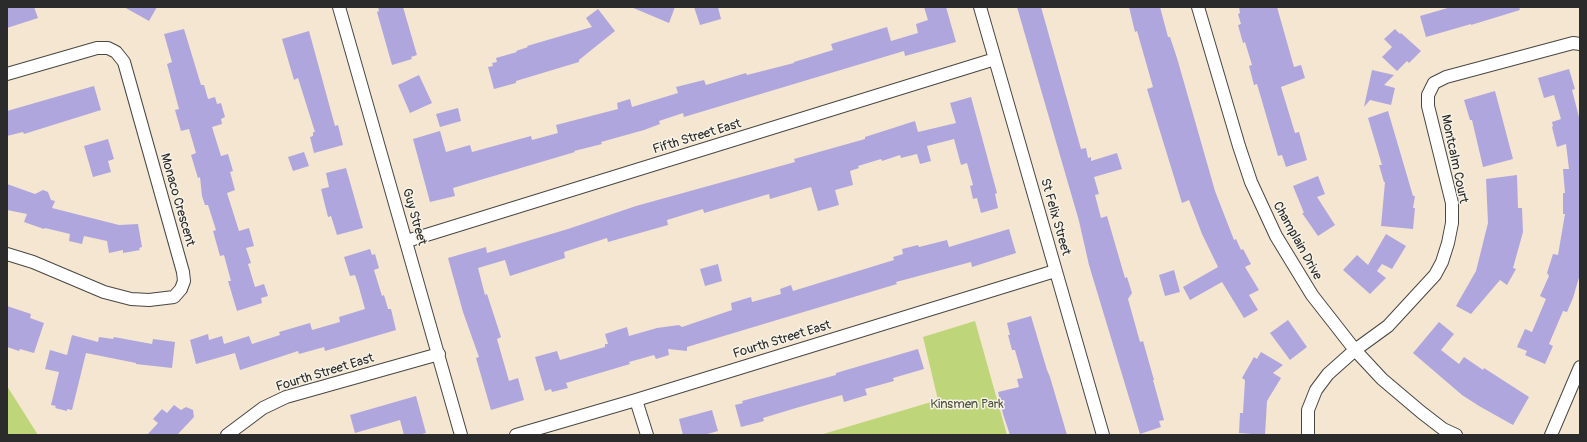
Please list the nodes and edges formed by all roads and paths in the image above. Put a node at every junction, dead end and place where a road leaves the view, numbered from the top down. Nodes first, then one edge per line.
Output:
1 (339, 7) edge
2 (980, 7) edge
3 (1198, 7) edge
4 (1580, 44) edge
5 (995, 59) junction
6 (7, 74) edge
7 (407, 241) junction
8 (7, 254) edge
9 (1055, 271) junction
10 (1355, 350) junction
11 (439, 354) junction
12 (1580, 367) edge
13 (636, 400) junction
14 (1441, 432) edge
15 (227, 435) edge
16 (461, 435) edge
17 (516, 435) edge
18 (646, 435) edge
19 (1103, 435) edge
20 (1308, 435) edge
21 (1456, 435) edge
22 (1551, 435) edge

1 - 7 street, Guy Street
2 - 5 street, St Felix Street
3 - 10 street, Champlain Drive
4 - 10 street, Montcalm Court
5 - 7 street, Fifth Street East
5 - 9 street, St Felix Street
6 - 8 street, Monaco Crescent
7 - 11 street, Guy Street
9 - 13 street, Fourth Street East
9 - 19 street, St Felix Street
10 - 14 street, Champlain Drive
10 - 20 street, Montcalm Court
11 - 15 street, Fourth Street East
11 - 16 street, Guy Street
12 - 22 street
13 - 17 street, Fourth Street East
13 - 18 street
14 - 21 street, Champlain Drive

